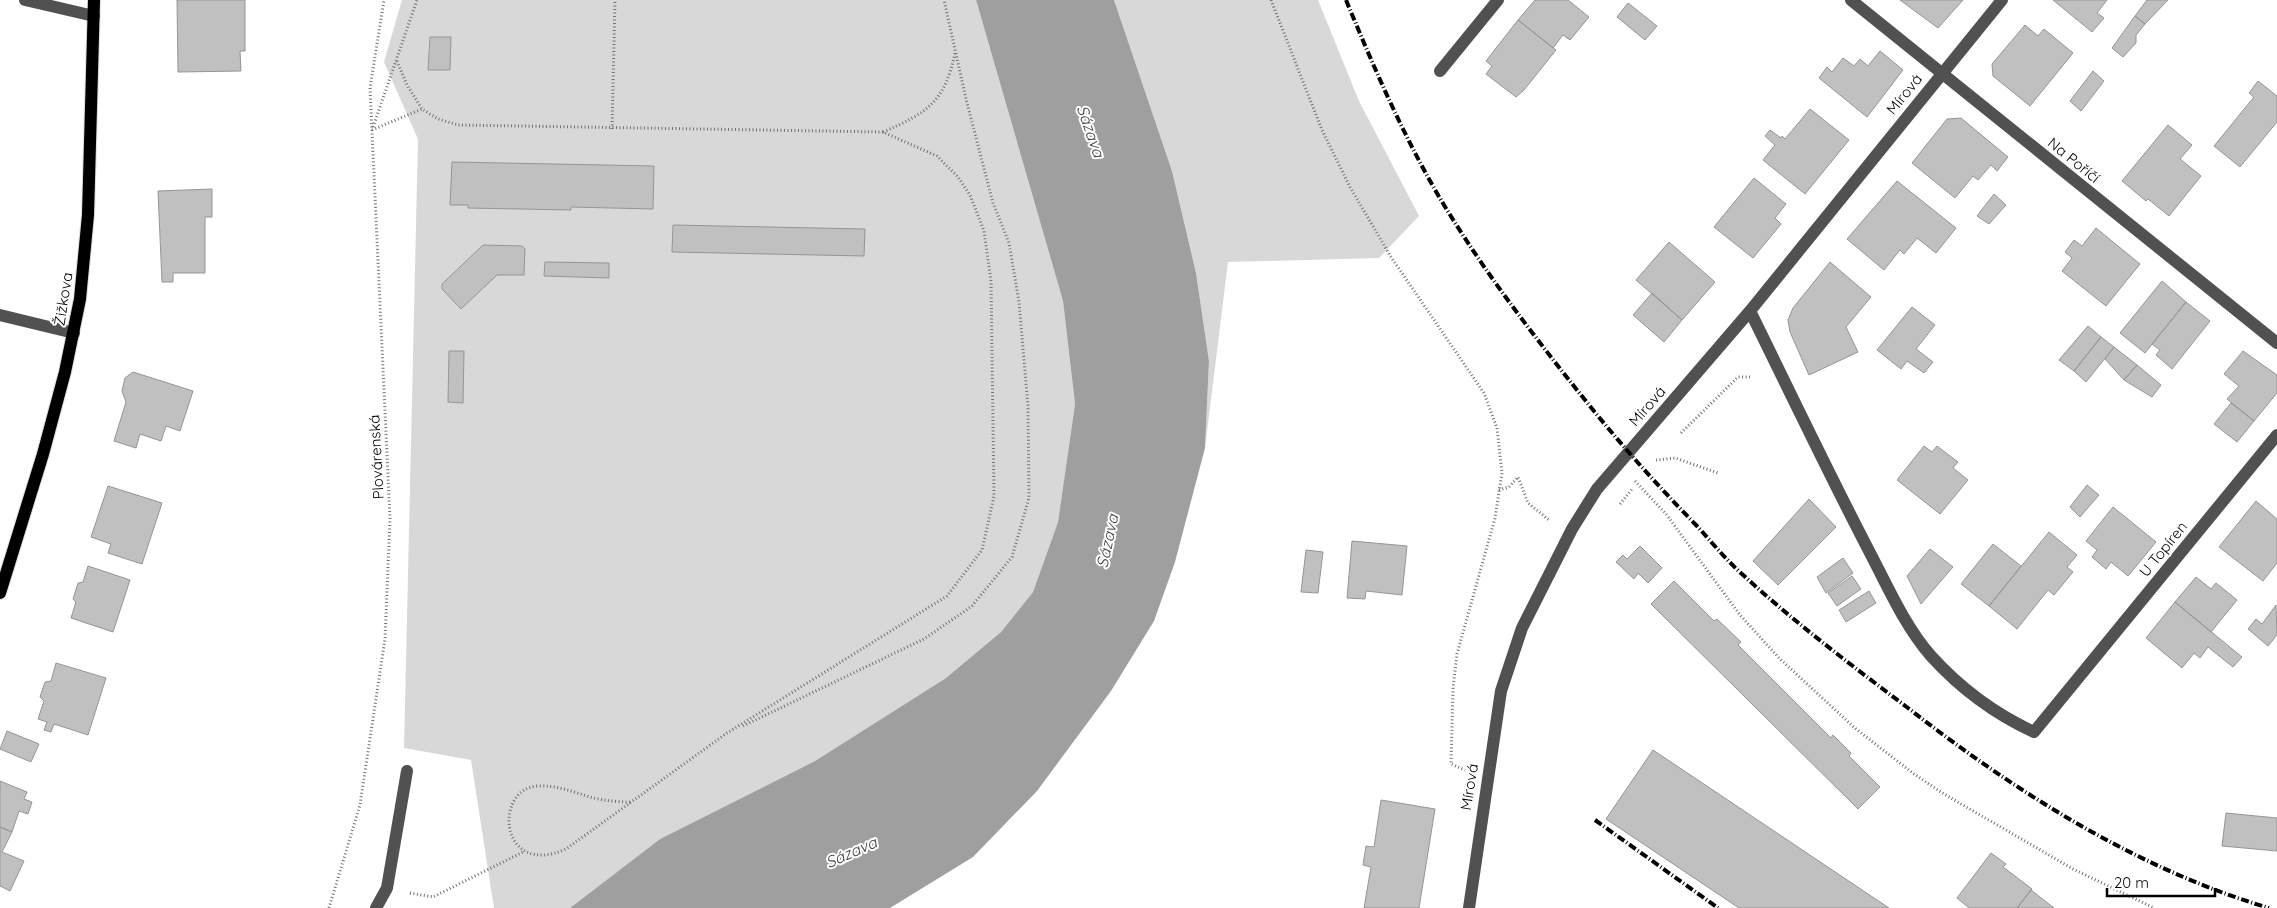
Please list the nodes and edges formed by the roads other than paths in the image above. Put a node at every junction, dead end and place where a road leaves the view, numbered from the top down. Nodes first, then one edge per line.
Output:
1 (25, 0) edge
2 (94, 0) edge
3 (1498, 0) edge
4 (1851, 0) edge
5 (2002, 0) edge
6 (94, 16) junction
7 (1440, 71) dead end
8 (1941, 74) junction
9 (1750, 310) junction
10 (0, 315) edge
11 (74, 332) junction
12 (2277, 343) edge
13 (2277, 435) edge
14 (0, 593) edge
15 (406, 771) dead end
16 (376, 908) edge
17 (1469, 908) edge

1 - 6 street
2 - 6 main road, Žižkova
3 - 7 street
4 - 8 street, Na Poříčí
5 - 8 street, Mírová
6 - 11 main road, Žižkova
8 - 9 street, Mírová
8 - 12 street, Na Poříčí
9 - 13 street, U Topíren
9 - 17 street, Mírová
10 - 11 street
11 - 14 main road, Žižkova
15 - 16 street

